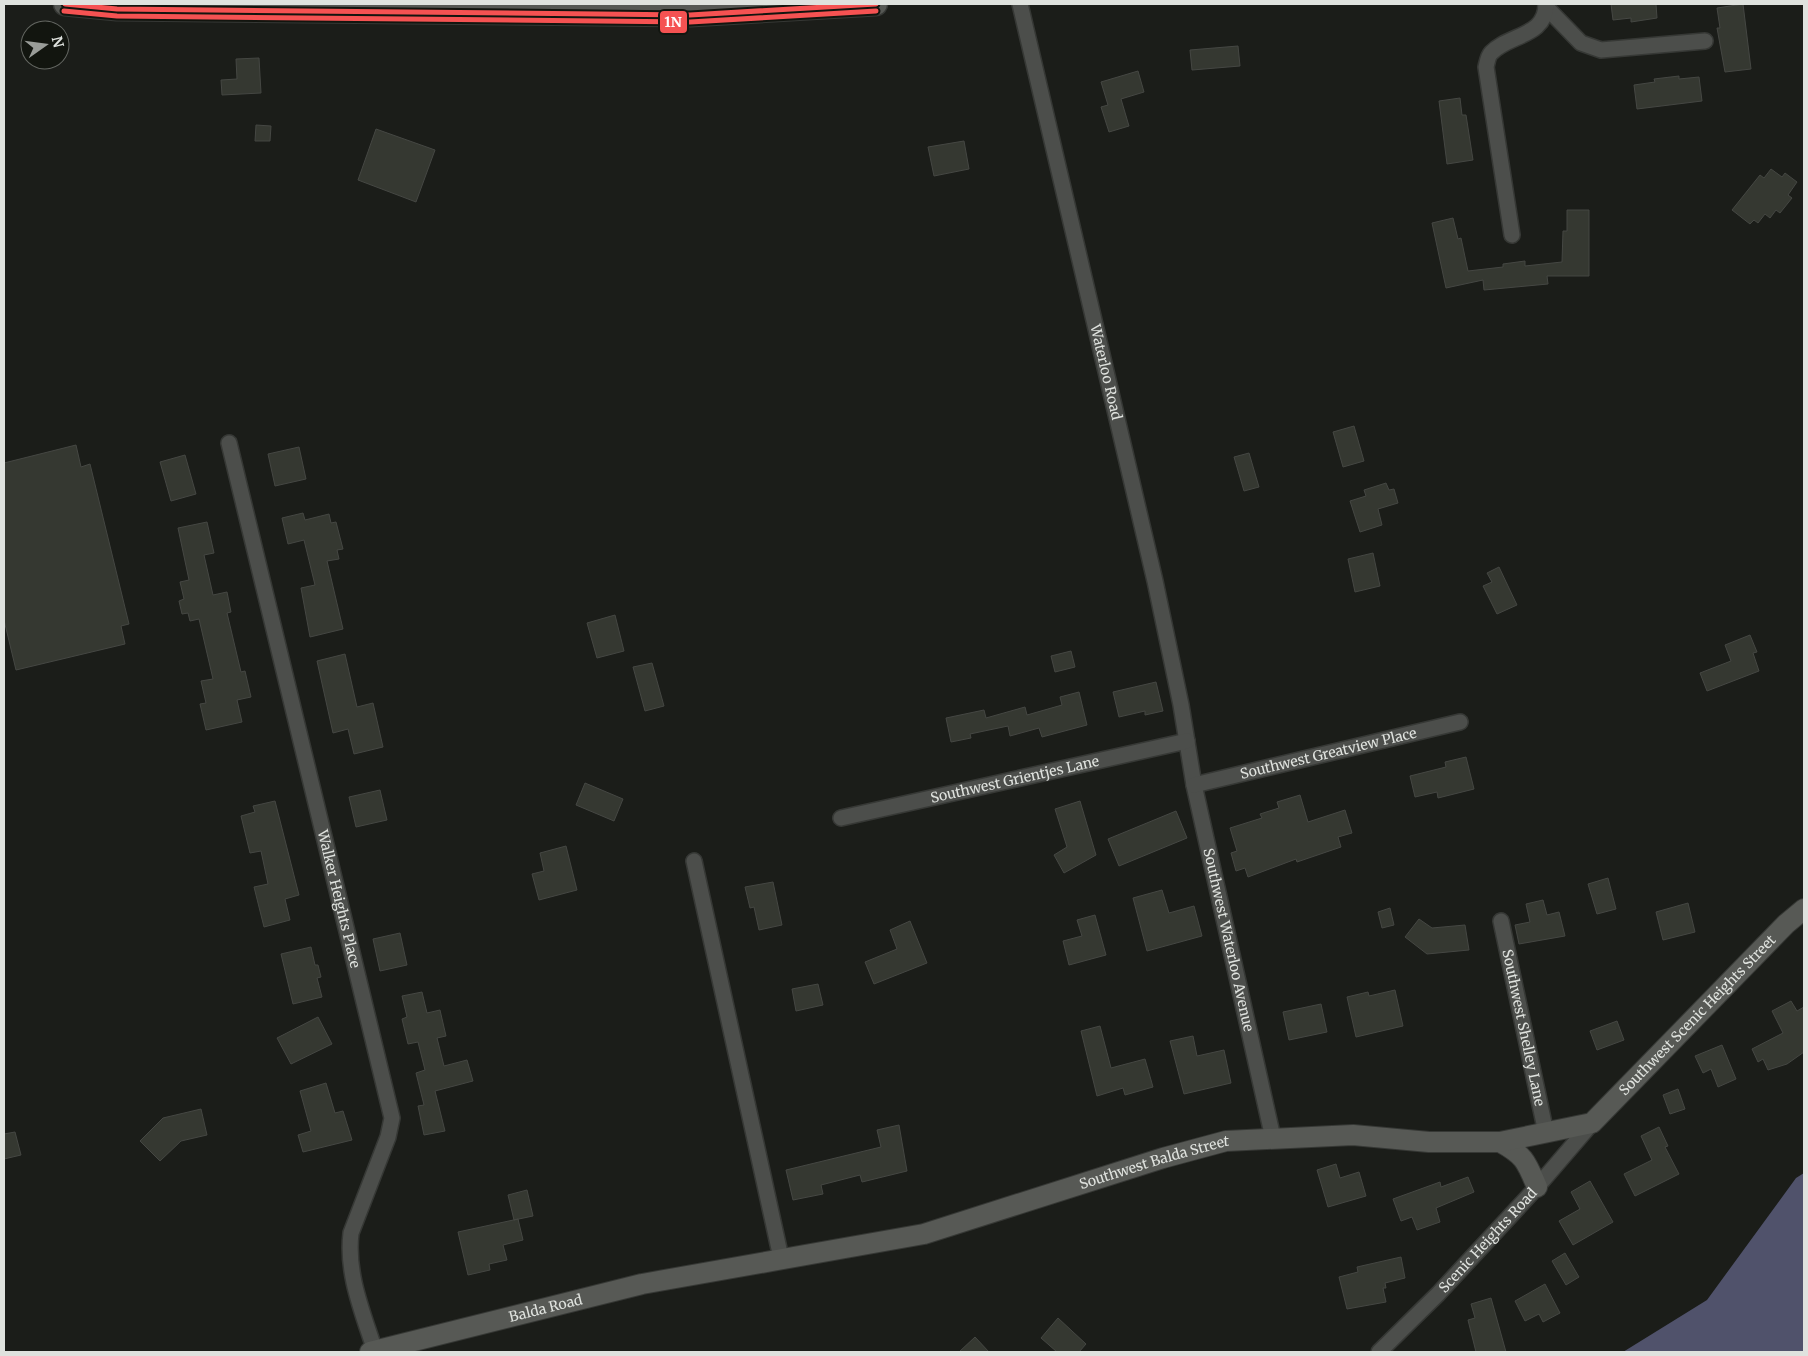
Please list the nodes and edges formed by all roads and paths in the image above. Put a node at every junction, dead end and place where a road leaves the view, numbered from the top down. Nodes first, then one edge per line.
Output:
1 (65, 4) edge
2 (876, 4) edge
3 (1020, 4) edge
4 (1546, 5) edge
5 (1705, 41) dead end
6 (1512, 235) dead end
7 (229, 443) dead end
8 (1460, 722) dead end
9 (1187, 741) junction
10 (1194, 785) junction
11 (841, 818) dead end
12 (694, 861) dead end
13 (1804, 909) edge
14 (1501, 922) dead end
15 (1592, 1123) junction
16 (1546, 1133) junction
17 (1273, 1138) junction
18 (1500, 1142) junction
19 (1537, 1187) junction
20 (780, 1258) junction
21 (723, 1270) joint
22 (373, 1352) edge
23 (1379, 1352) edge

1 - 2 main road
3 - 9 street, Waterloo Road
4 - 5 street
4 - 6 street
7 - 22 street, Walker Heights Place
8 - 10 street, Southwest Greatview Place
9 - 10 street, Southwest Waterloo Avenue
9 - 11 street, Southwest Grientjes Lane
10 - 17 street, Southwest Waterloo Avenue
12 - 20 street
13 - 15 street, Southwest Scenic Heights Street
14 - 16 street, Southwest Shelley Lane
15 - 16 street, Southwest Balda Street
15 - 19 street, Scenic Heights Road
16 - 18 street, Southwest Balda Street
17 - 18 street, Southwest Balda Street
17 - 20 street, Southwest Balda Street
18 - 19 street
19 - 23 street, Scenic Heights Road
20 - 21 street, Southwest Balda Street
21 - 22 street, Balda Road

